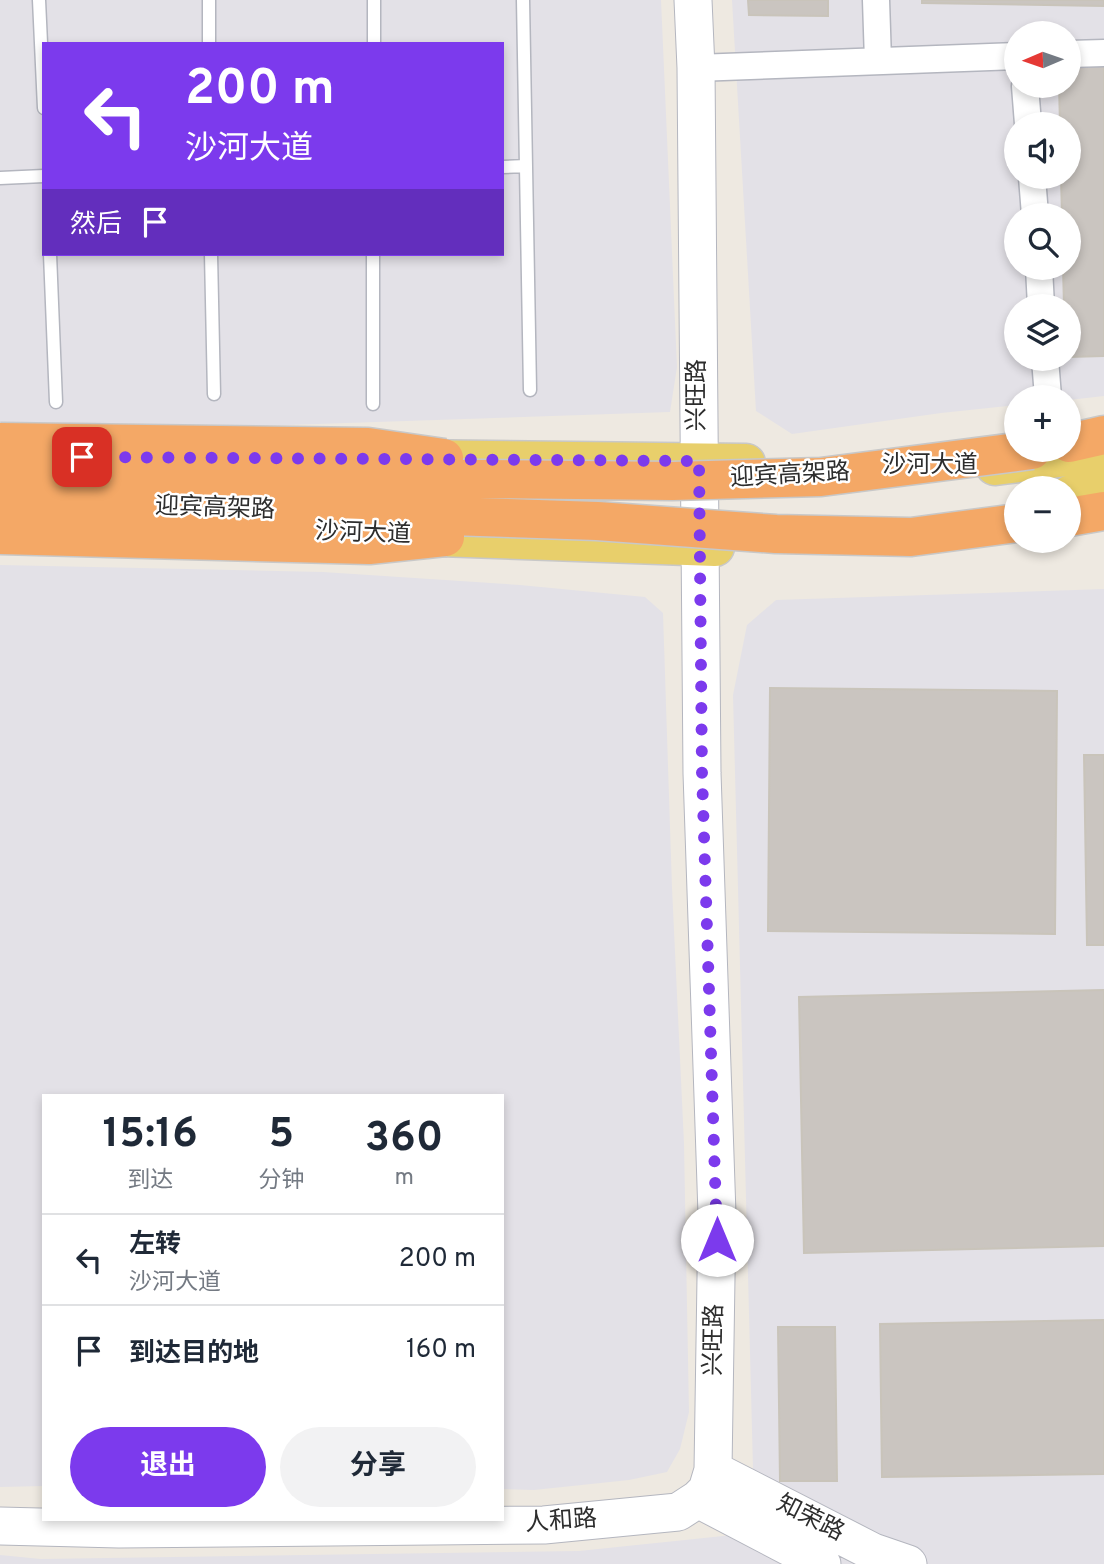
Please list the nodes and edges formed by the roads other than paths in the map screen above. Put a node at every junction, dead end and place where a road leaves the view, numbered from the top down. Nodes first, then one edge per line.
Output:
1 (39, 0) edge
2 (209, 0) edge
3 (374, 0) edge
4 (523, 0) edge
5 (693, 0) edge
6 (876, 0) edge
7 (209, 42) edge
8 (374, 42) edge
9 (1104, 53) edge
10 (1082, 54) edge
11 (1004, 56) edge
12 (878, 61) junction
13 (42, 65) edge
14 (695, 68) junction
15 (526, 166) junction
16 (504, 167) edge
17 (42, 176) edge
18 (0, 178) edge
19 (50, 256) edge
20 (211, 256) edge
21 (373, 256) edge
22 (530, 390) dead end
23 (215, 394) dead end
24 (56, 402) dead end
25 (373, 404) dead end
26 (1104, 435) edge
27 (1081, 440) edge
28 (0, 442) edge
29 (1104, 452) edge
30 (1004, 454) edge
31 (0, 456) edge
32 (699, 461) junction
33 (0, 474) edge
34 (596, 480) junction
35 (1104, 488) edge
36 (1081, 493) edge
37 (0, 501) edge
38 (1004, 509) edge
39 (1104, 511) edge
40 (1081, 515) edge
41 (0, 520) edge
42 (597, 521) junction
43 (1004, 525) edge
44 (0, 535) edge
45 (701, 547) junction
46 (706, 1484) junction
47 (0, 1526) edge
48 (821, 1564) edge
49 (908, 1564) edge

1 - 13 lane
2 - 7 lane
3 - 8 lane
4 - 15 lane
5 - 14 street, 兴旺路
6 - 12 street
9 - 10 street
11 - 12 street
12 - 14 street
14 - 32 street, 兴旺路
15 - 16 lane
15 - 22 lane
17 - 18 lane
19 - 24 lane
20 - 23 lane
21 - 25 lane
26 - 27 highway
28 - 34 highway, bridge
29 - 32 main road, 沙河大道
30 - 34 highway, 迎宾高架路, bridge
31 - 32 main road, 沙河大道
32 - 45 street, 兴旺路
33 - 34 highway, 迎宾高架路, bridge
35 - 36 main road
37 - 42 highway, 迎宾高架路, bridge
38 - 45 main road, 沙河大道
39 - 40 highway
41 - 45 main road, 沙河大道
42 - 43 highway, 迎宾高架路, bridge
42 - 44 highway, bridge
45 - 46 street, 兴旺路
46 - 47 street, 人和路
46 - 48 street, 知荣路
46 - 49 street, 知荣路

